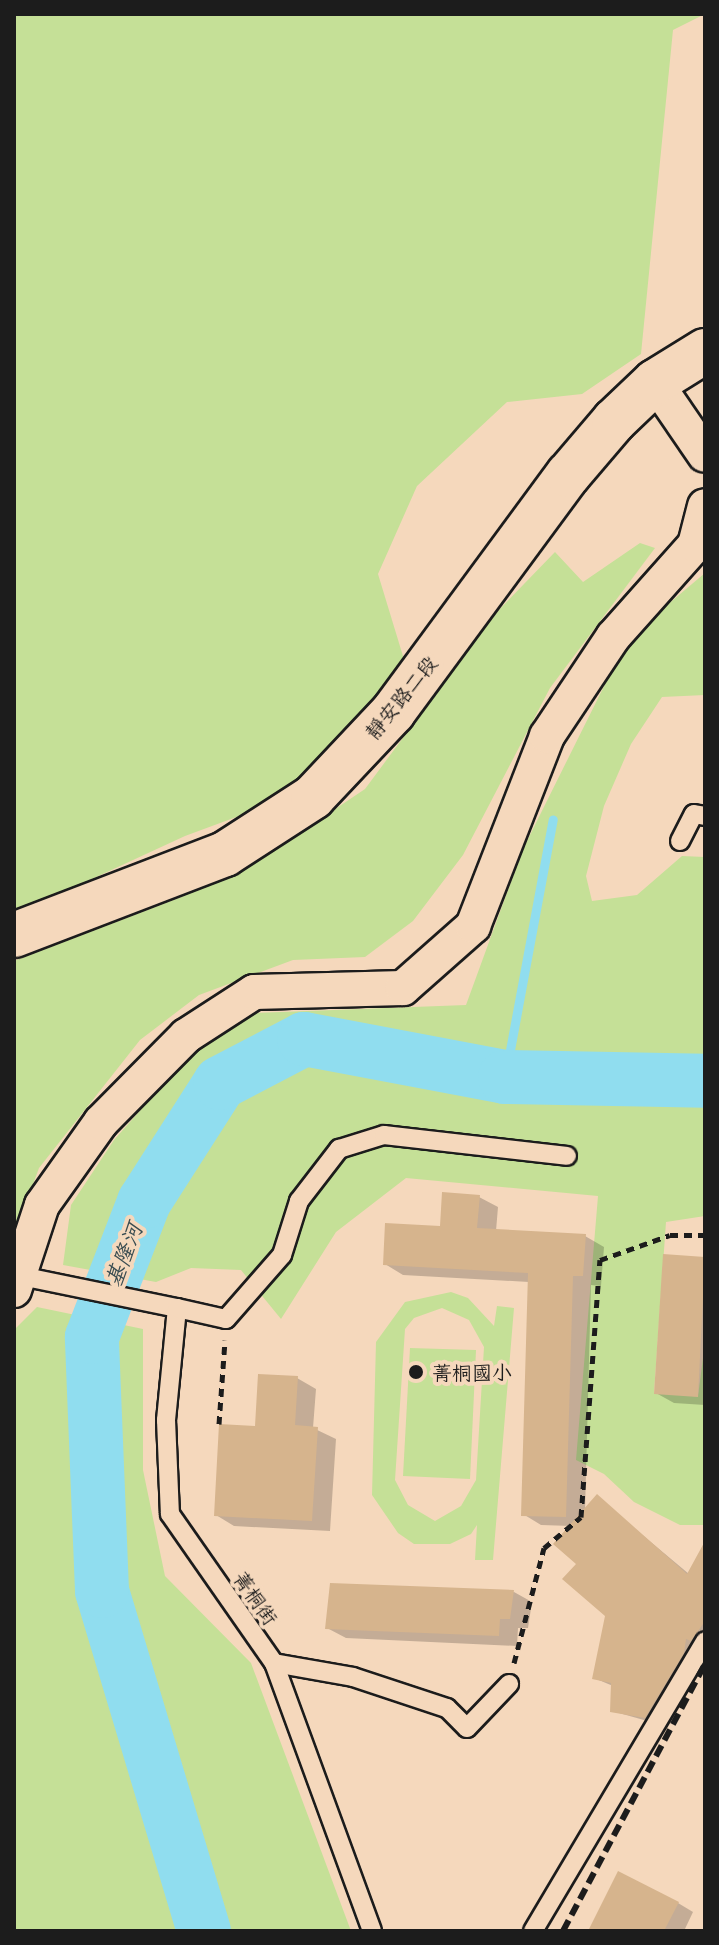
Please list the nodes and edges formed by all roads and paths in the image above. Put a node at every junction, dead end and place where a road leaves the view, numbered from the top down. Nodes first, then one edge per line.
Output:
1 (705, 351) edge
2 (655, 382) junction
3 (705, 455) edge
4 (705, 506) edge
5 (705, 816) edge
6 (680, 841) dead end
7 (14, 935) edge
8 (567, 1156) dead end
9 (705, 1235) edge
10 (29, 1283) edge
11 (177, 1308) junction
12 (226, 1319) junction
13 (219, 1424) dead end
14 (705, 1641) edge
15 (274, 1663) junction
16 (509, 1684) joint
17 (372, 1931) edge
18 (533, 1931) edge

1 - 2 main road, 靜安路二段
2 - 3 street
2 - 7 main road, 靜安路二段
4 - 10 street
5 - 6 lane
8 - 12 lane
9 - 16 path
10 - 11 lane
11 - 12 lane
11 - 15 lane, 菁桐街
12 - 13 path
14 - 18 lane
15 - 16 lane
15 - 17 lane, 菁桐街

